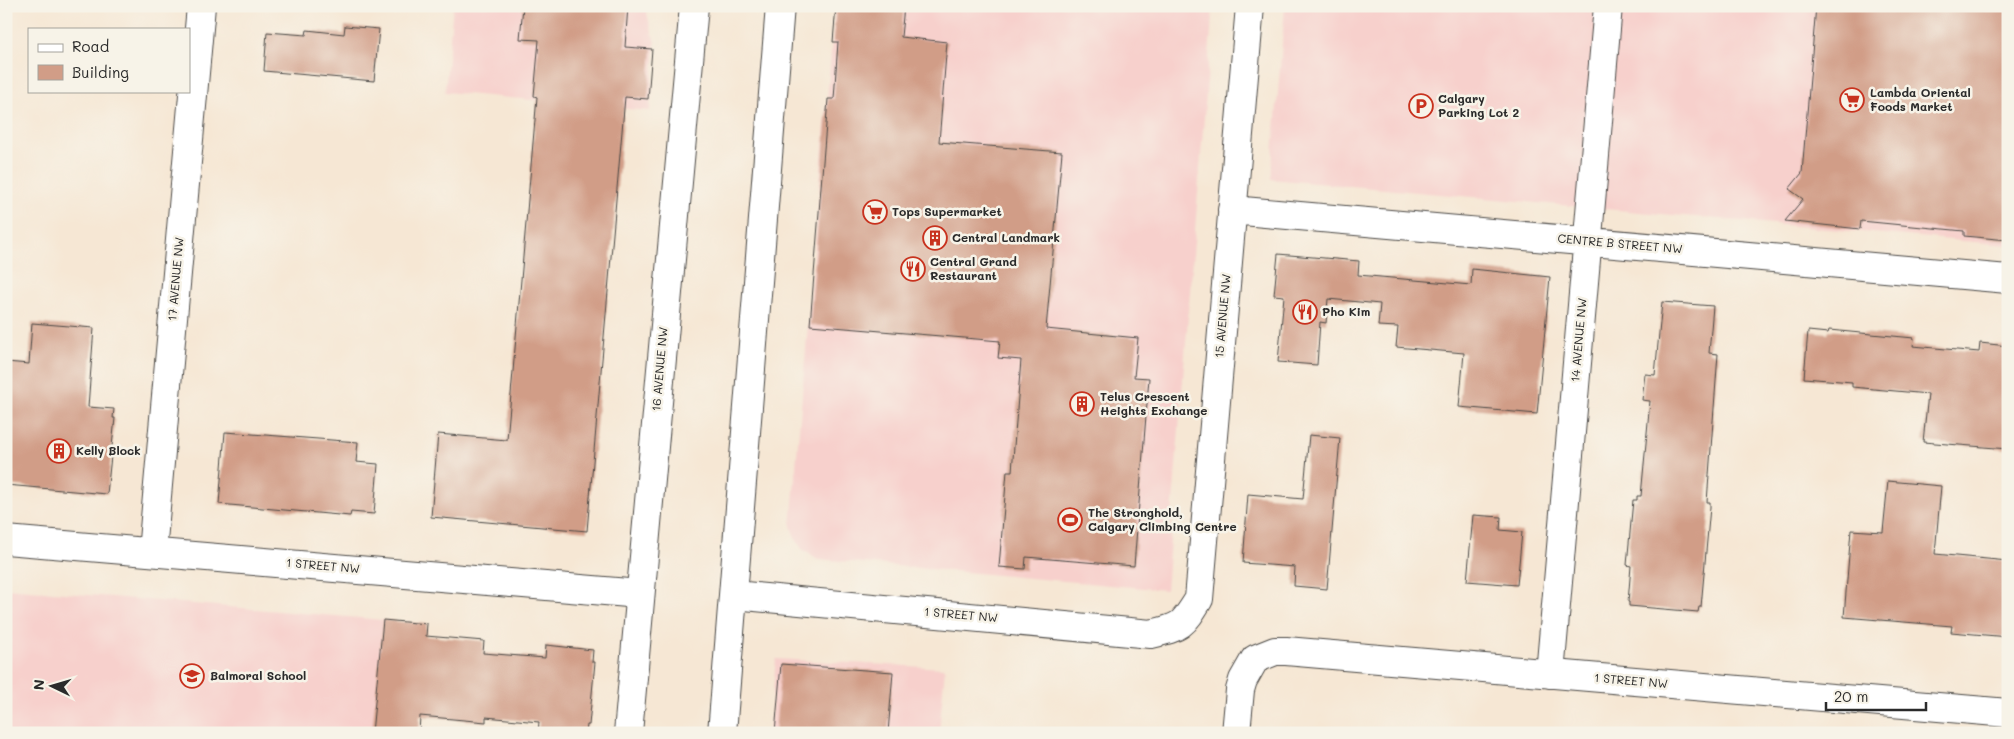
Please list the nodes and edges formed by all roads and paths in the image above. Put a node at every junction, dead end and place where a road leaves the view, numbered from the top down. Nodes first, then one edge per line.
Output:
1 (201, 6) edge
2 (694, 6) edge
3 (780, 6) edge
4 (1250, 6) edge
5 (1608, 6) edge
6 (1232, 210) junction
7 (1588, 242) junction
8 (2008, 279) edge
9 (6, 540) edge
10 (152, 552) junction
11 (640, 594) junction
12 (734, 595) junction
13 (1185, 622) joint
14 (1550, 674) junction
15 (2008, 714) edge
16 (628, 733) edge
17 (722, 733) edge
18 (1236, 733) edge

1 - 10 main road, 17 AVENUE NW
2 - 11 main road, 16 AVENUE NW
3 - 12 main road
4 - 6 main road, 15 AVENUE NW
5 - 7 main road, 14 AVENUE NW
6 - 7 main road, CENTRE B STREET NW
6 - 13 main road, 15 AVENUE NW
7 - 8 main road, CENTRE B STREET NW
7 - 14 main road, 14 AVENUE NW
9 - 10 main road, 1 STREET NW
10 - 11 main road, 1 STREET NW
11 - 16 main road, 16 AVENUE NW
12 - 13 main road, 1 STREET NW
12 - 17 main road
14 - 15 main road, 1 STREET NW
14 - 18 main road, 1 STREET NW

